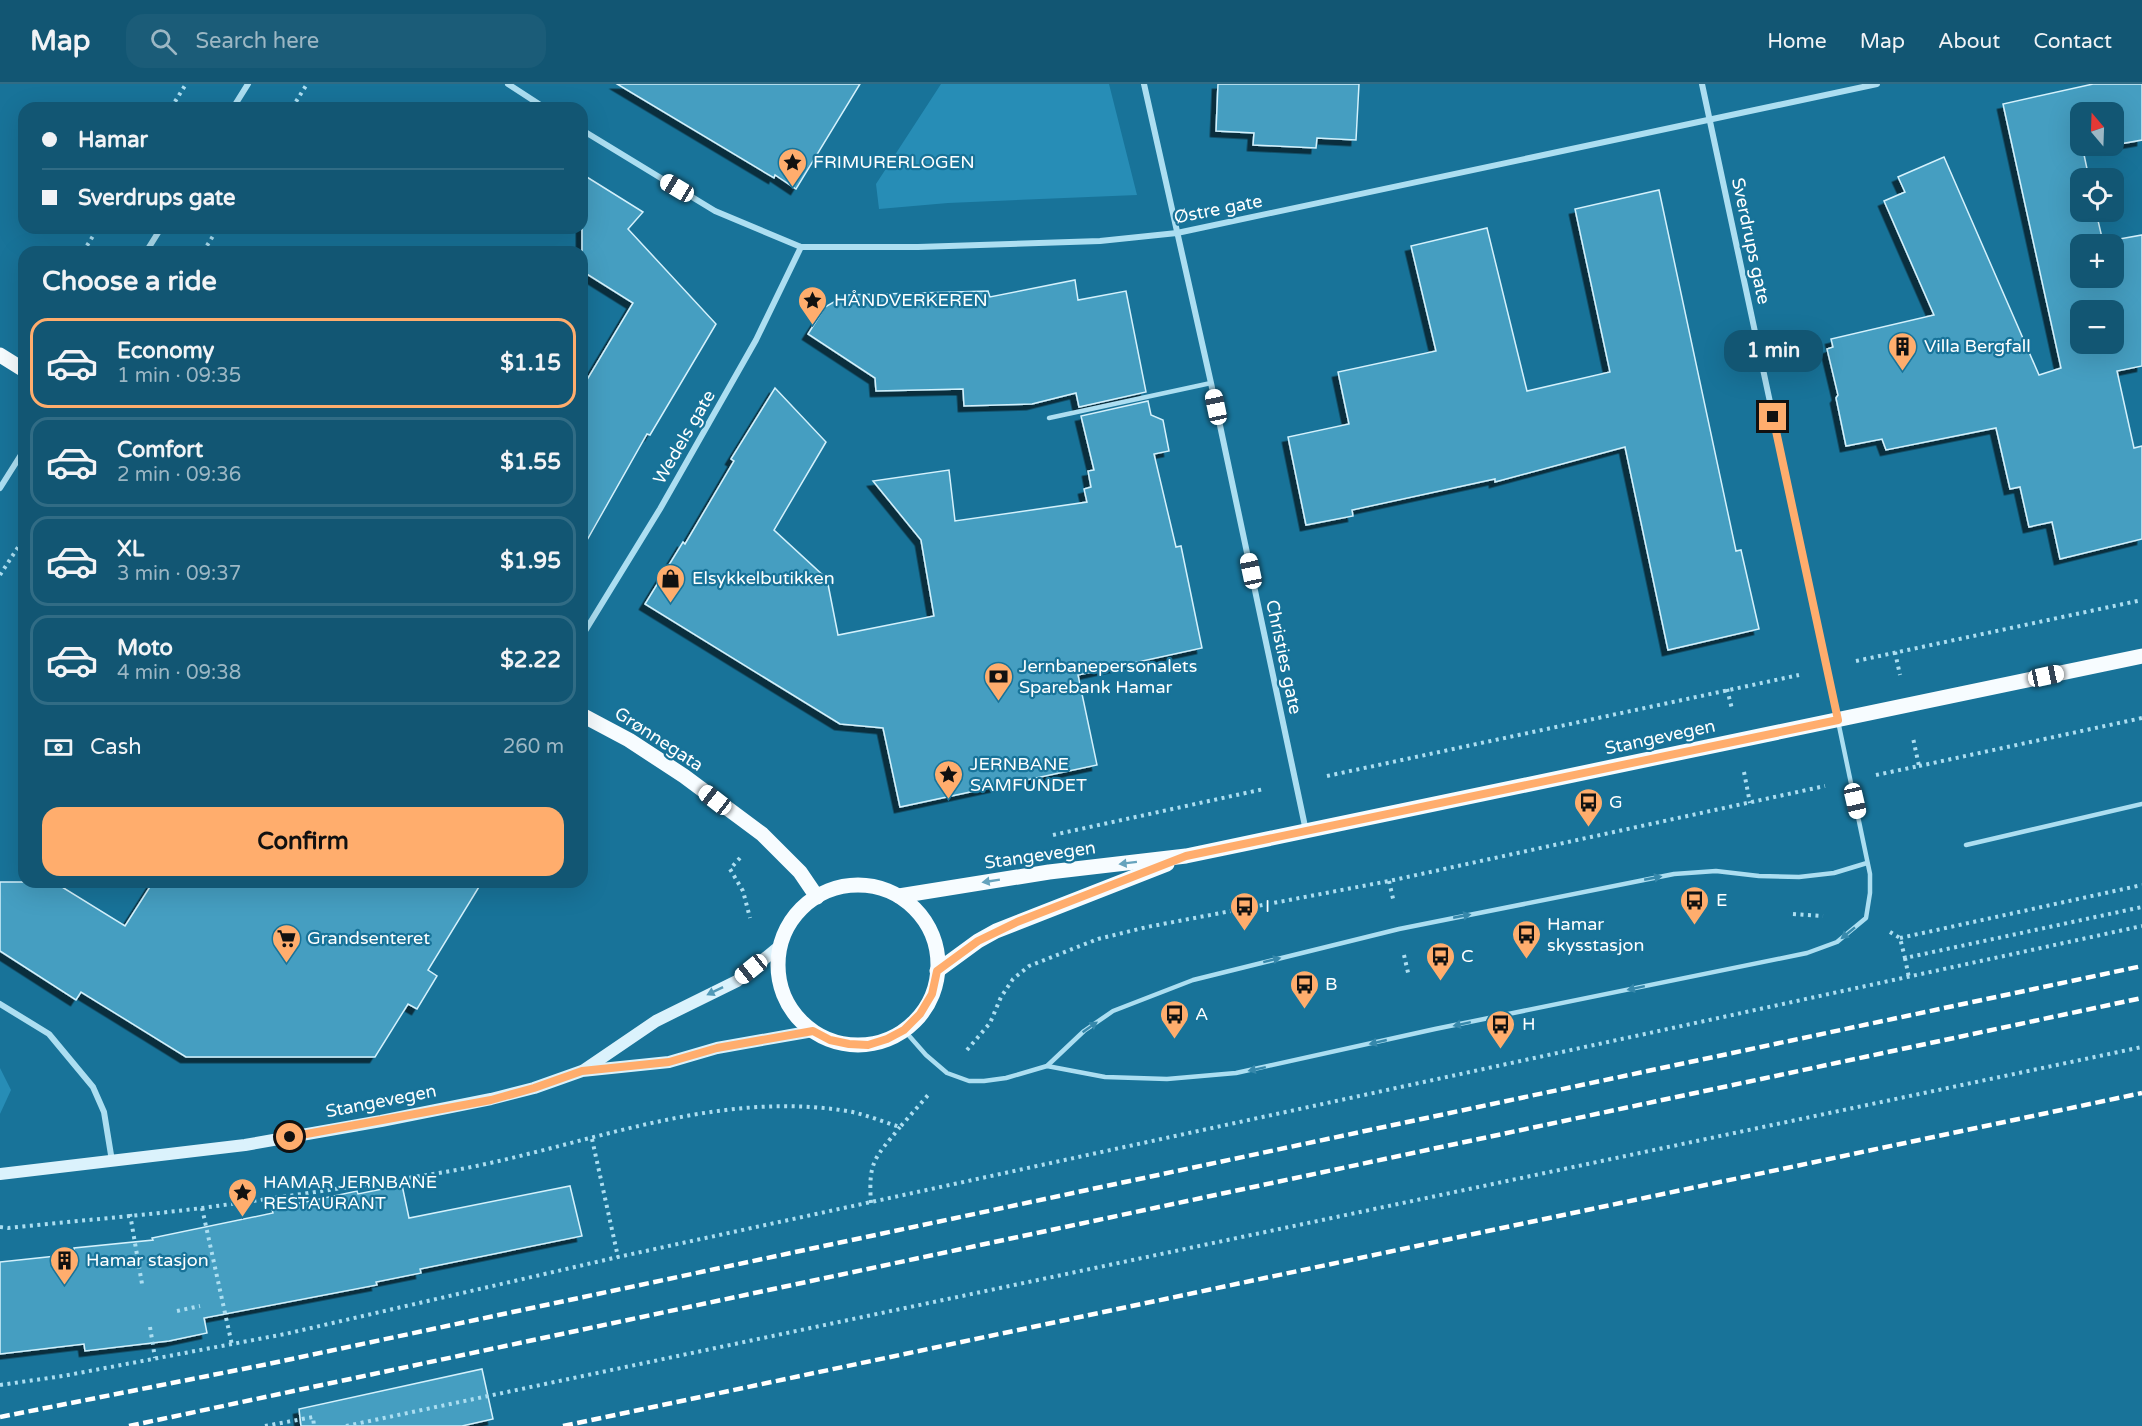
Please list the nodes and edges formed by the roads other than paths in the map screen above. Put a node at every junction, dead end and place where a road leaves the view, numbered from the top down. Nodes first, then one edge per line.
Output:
1 (248, 84) edge
2 (508, 84) edge
3 (1144, 84) edge
4 (1702, 84) edge
5 (1877, 84) edge
6 (237, 102) edge
7 (536, 102) edge
8 (1710, 121) junction
9 (588, 134) edge
10 (1177, 233) junction
11 (801, 247) junction
12 (0, 355) edge
13 (18, 366) edge
14 (1211, 384) junction
15 (1049, 418) dead end
16 (18, 460) edge
17 (0, 488) edge
18 (588, 626) edge
19 (2142, 656) edge
20 (588, 718) edge
21 (1838, 720) junction
22 (2142, 804) edge
23 (1306, 831) junction
24 (1966, 845) dead end
25 (1186, 856) junction
26 (1868, 863) junction
27 (899, 896) junction
28 (817, 897) junction
29 (780, 946) junction
30 (937, 971) junction
31 (0, 1004) edge
32 (904, 1030) junction
33 (813, 1031) junction
34 (1047, 1066) junction
35 (582, 1071) junction
36 (112, 1162) junction
37 (0, 1174) edge

1 - 6 street
2 - 7 street
3 - 10 street, Christies gate
4 - 8 street, Sverdrups gate
5 - 8 street, Østre gate
8 - 10 street, Østre gate
8 - 21 street, Sverdrups gate
9 - 11 street, Østre gate
10 - 11 street, Østre gate
10 - 14 street, Christies gate
11 - 18 street, Wedels gate
12 - 13 main road
14 - 15 lane
14 - 23 street, Christies gate
16 - 17 street
19 - 21 main road, Stangevegen
20 - 28 main road, Grønnegata
21 - 23 main road, Stangevegen
21 - 26 lane
22 - 24 lane
23 - 25 main road, Stangevegen
25 -> 27 main road, Stangevegen
25 - 30 main road, Stangevegen
34 -> 26 lane
26 -> 34 lane
27 - 28 main road
27 - 30 main road
28 - 29 main road
29 - 33 main road
29 -> 35 main road, Stangevegen
30 - 32 main road
31 - 36 street
32 - 33 main road
32 - 34 lane
33 - 35 main road, Stangevegen
35 - 36 main road, Stangevegen
36 - 37 main road, Stangevegen

